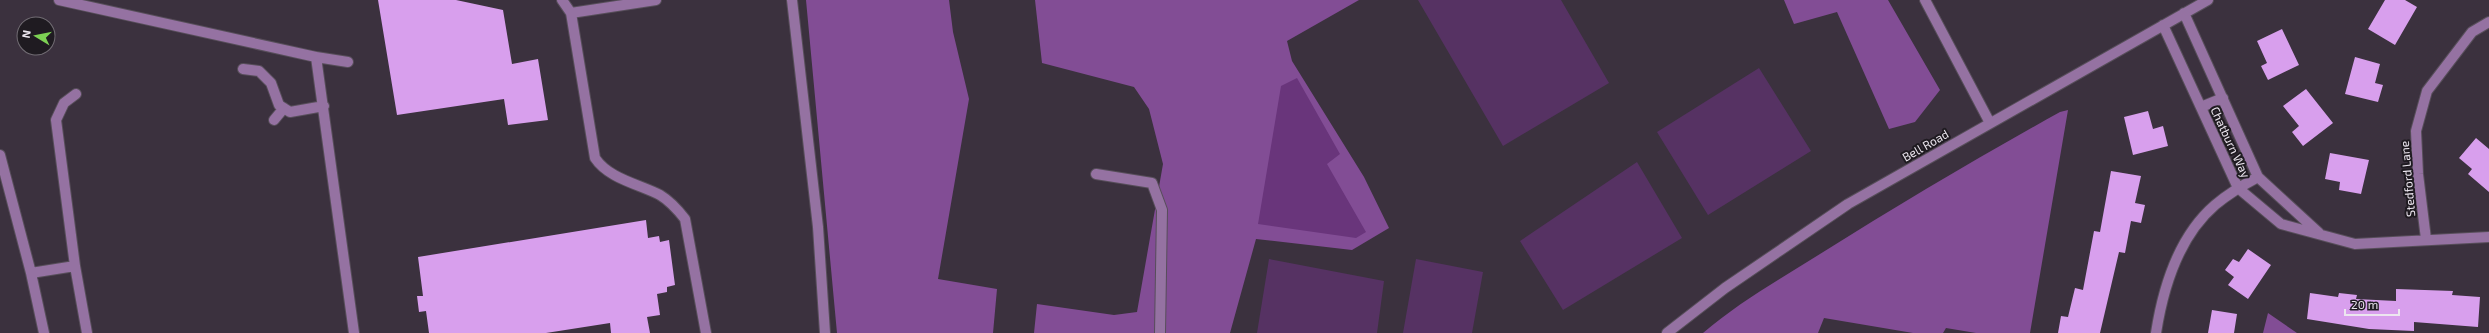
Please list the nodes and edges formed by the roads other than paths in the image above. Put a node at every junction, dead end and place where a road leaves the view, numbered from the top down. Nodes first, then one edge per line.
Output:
1 (59, 0) edge
2 (562, 0) edge
3 (656, 0) edge
4 (792, 0) edge
5 (1924, 0) edge
6 (2208, 0) edge
7 (571, 13) junction
8 (2184, 14) junction
9 (2489, 22) edge
10 (2163, 25) junction
11 (316, 57) junction
12 (348, 62) dead end
13 (243, 69) dead end
14 (76, 94) dead end
15 (2223, 98) junction
16 (324, 106) junction
17 (2201, 107) junction
18 (284, 108) junction
19 (274, 120) dead end
20 (1990, 123) junction
21 (0, 155) edge
22 (1096, 174) dead end
23 (2258, 177) junction
24 (2238, 188) junction
25 (2320, 234) junction
26 (2489, 237) edge
27 (2426, 239) junction
28 (75, 266) junction
29 (31, 273) junction
30 (44, 333) edge
31 (87, 333) edge
32 (354, 333) edge
33 (706, 333) edge
34 (825, 333) edge
35 (1160, 333) edge
36 (1667, 333) edge
37 (2156, 333) edge

1 - 11 street
2 - 7 street
3 - 7 street
4 - 34 street
5 - 20 street
6 - 8 street, Bell Road
7 - 33 street
8 - 10 street, Bell Road
8 - 15 street, Chatburn Way
9 - 27 street, Stedford Lane
10 - 17 street, Chatburn Way
10 - 20 street, Bell Road
11 - 12 street
11 - 16 street
13 - 18 street
14 - 28 street
15 - 17 street, Chatburn Way
15 - 23 street, Chatburn Way
16 - 18 street
16 - 32 street
17 - 24 street, Chatburn Way
18 - 19 street
20 - 36 street, Bell Road
21 - 29 street
22 - 35 street
23 - 24 street
23 - 25 street, Chatburn Way
24 - 25 street, Chatburn Way
24 - 37 street
25 - 27 street, Chatburn Way
26 - 27 street, Chatburn Way
28 - 29 street
28 - 31 street
29 - 30 street

